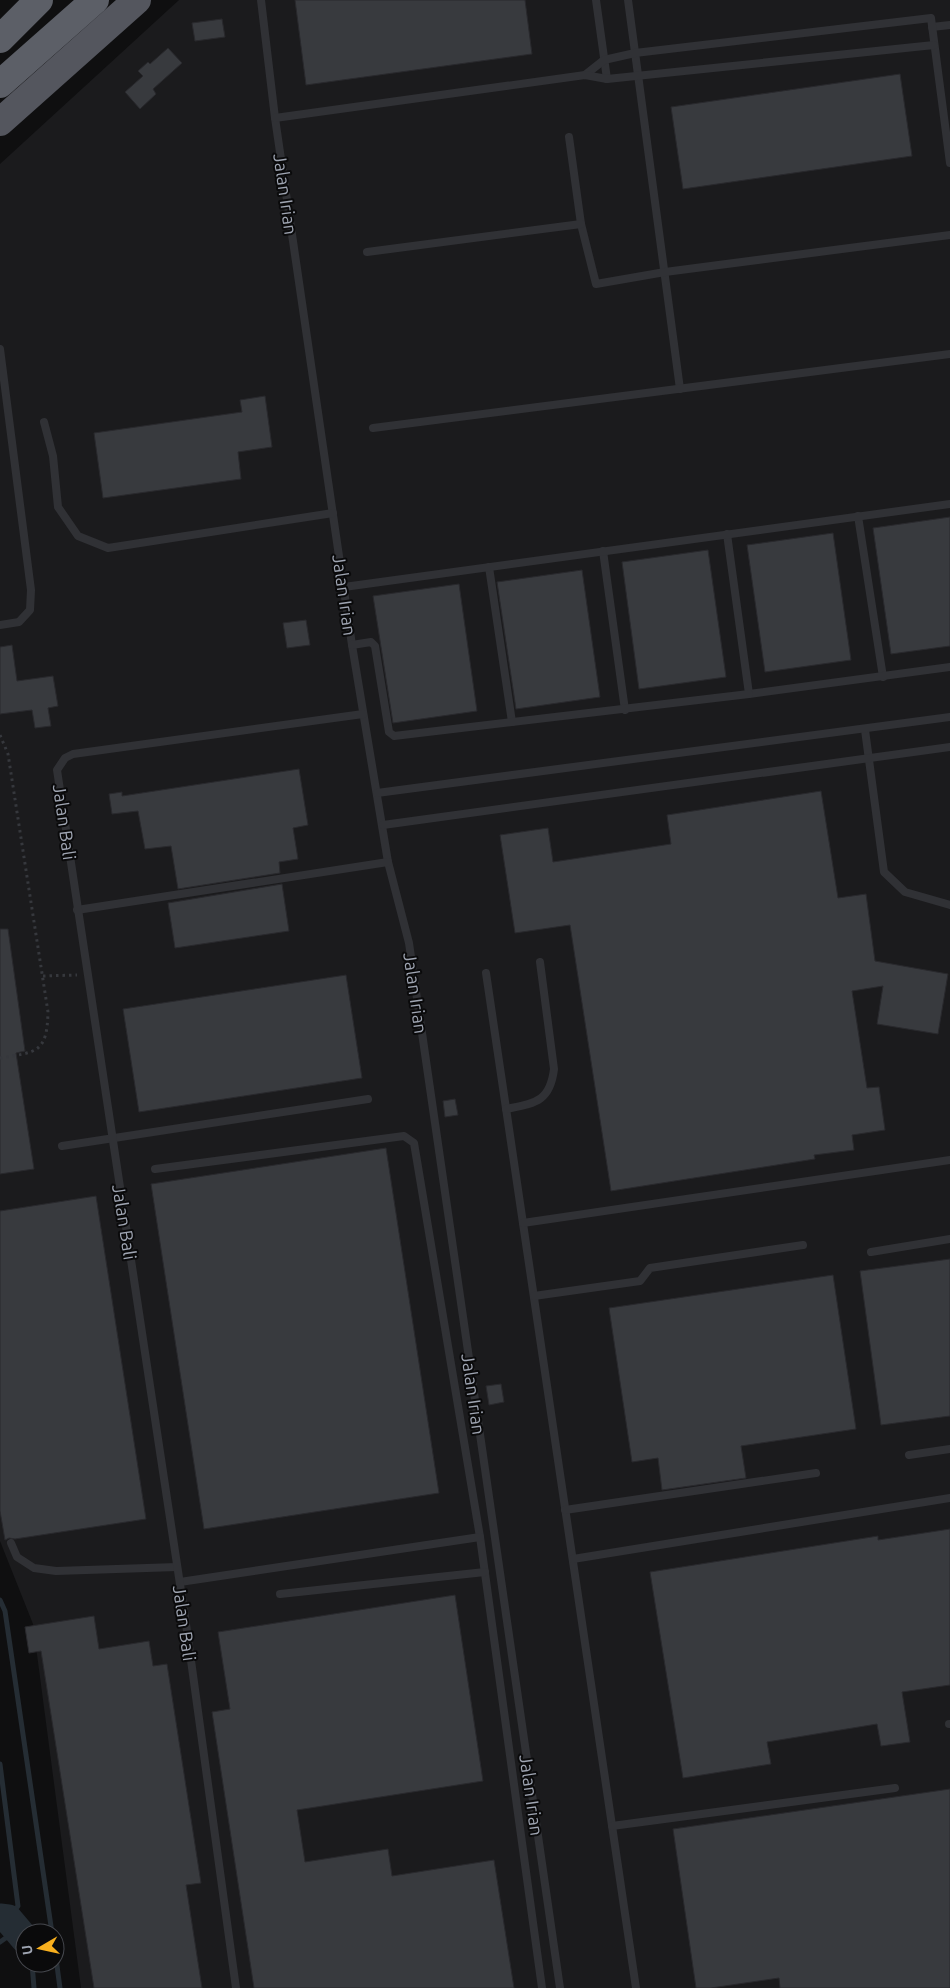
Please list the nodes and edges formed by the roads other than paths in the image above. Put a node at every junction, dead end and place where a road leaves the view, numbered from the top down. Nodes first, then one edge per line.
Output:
1 (39, 0) edge
2 (95, 0) edge
3 (261, 0) edge
4 (596, 0) edge
5 (628, 0) edge
6 (128, 4) edge
7 (950, 25) edge
8 (932, 27) junction
9 (0, 39) edge
10 (934, 44) junction
11 (635, 53) junction
12 (604, 60) junction
13 (585, 75) junction
14 (638, 76) junction
15 (607, 79) junction
16 (0, 84) edge
17 (275, 118) junction
18 (0, 122) edge
19 (569, 137) dead end
20 (950, 163) edge
21 (581, 224) junction
22 (950, 235) edge
23 (368, 252) dead end
24 (665, 272) junction
25 (0, 349) edge
26 (950, 354) edge
27 (680, 389) junction
28 (44, 422) dead end
29 (373, 428) dead end
30 (950, 504) edge
31 (333, 512) junction
32 (858, 516) junction
33 (727, 534) junction
34 (603, 551) junction
35 (489, 567) junction
36 (344, 587) junction
37 (0, 625) edge
38 (352, 645) junction
39 (950, 668) edge
40 (883, 677) junction
41 (749, 694) junction
42 (625, 710) junction
43 (363, 714) junction
44 (950, 717) edge
45 (512, 722) junction
46 (864, 730) junction
47 (950, 747) edge
48 (869, 759) junction
49 (377, 793) junction
50 (383, 825) junction
51 (388, 862) junction
52 (950, 905) edge
53 (77, 910) junction
54 (540, 962) dead end
55 (486, 973) dead end
56 (368, 1099) dead end
57 (506, 1109) junction
58 (112, 1139) junction
59 (62, 1146) dead end
60 (950, 1160) edge
61 (155, 1169) dead end
62 (523, 1223) junction
63 (950, 1239) edge
64 (803, 1245) dead end
65 (871, 1252) dead end
66 (534, 1296) junction
67 (950, 1449) edge
68 (909, 1455) dead end
69 (816, 1473) dead end
70 (950, 1498) edge
71 (565, 1510) junction
72 (480, 1537) junction
73 (11, 1543) dead end
74 (573, 1559) junction
75 (177, 1568) junction
76 (485, 1572) junction
77 (180, 1582) junction
78 (280, 1594) dead end
79 (895, 1788) dead end
80 (612, 1826) junction
81 (236, 1988) edge
82 (542, 1988) edge
83 (560, 1988) edge
84 (636, 1988) edge

1 - 9 highway
2 - 16 highway
3 - 17 lane, Jalan Irian
4 - 12 lane
5 - 11 lane
6 - 18 highway
7 - 8 lane
8 - 10 lane
8 - 11 lane
10 - 14 lane
10 - 20 lane
11 - 12 lane
11 - 14 lane
12 - 13 lane
12 - 15 lane
13 - 15 lane
13 - 17 lane
14 - 15 lane
14 - 24 lane
17 - 31 lane, Jalan Irian
19 - 21 lane
21 - 23 lane
21 - 24 lane
22 - 24 lane
24 - 27 lane
25 - 37 lane
26 - 27 lane
27 - 29 lane
28 - 31 lane
30 - 32 lane
31 - 36 lane, Jalan Irian
32 - 33 lane
32 - 40 lane
33 - 34 lane
33 - 41 lane
34 - 35 lane
34 - 42 lane
35 - 36 lane
35 - 45 lane
36 - 38 lane, Jalan Irian
38 - 43 lane, Jalan Irian
38 - 45 lane
39 - 40 lane
40 - 41 lane
41 - 42 lane
42 - 45 lane
43 - 49 lane, Jalan Irian
43 - 53 lane, Jalan Bali
44 - 46 lane
46 - 48 lane
46 - 49 lane
47 - 48 lane
48 - 50 lane
48 - 52 lane
49 - 50 lane, Jalan Irian
50 - 51 lane, Jalan Irian
51 - 53 lane
51 - 83 lane, Jalan Irian
53 - 58 lane, Jalan Bali
54 - 57 lane
55 - 57 lane
56 - 58 lane
57 - 62 lane
58 - 59 lane
58 - 75 lane, Jalan Bali
60 - 62 lane
61 - 72 lane
62 - 66 lane
63 - 65 lane
64 - 66 lane
66 - 71 lane
67 - 68 lane
69 - 71 lane
70 - 74 lane
71 - 74 lane
72 - 76 lane
72 - 77 lane
73 - 75 lane
74 - 80 lane
75 - 77 lane, Jalan Bali
76 - 78 lane
76 - 82 lane
77 - 81 lane, Jalan Bali
79 - 80 lane
80 - 84 lane

